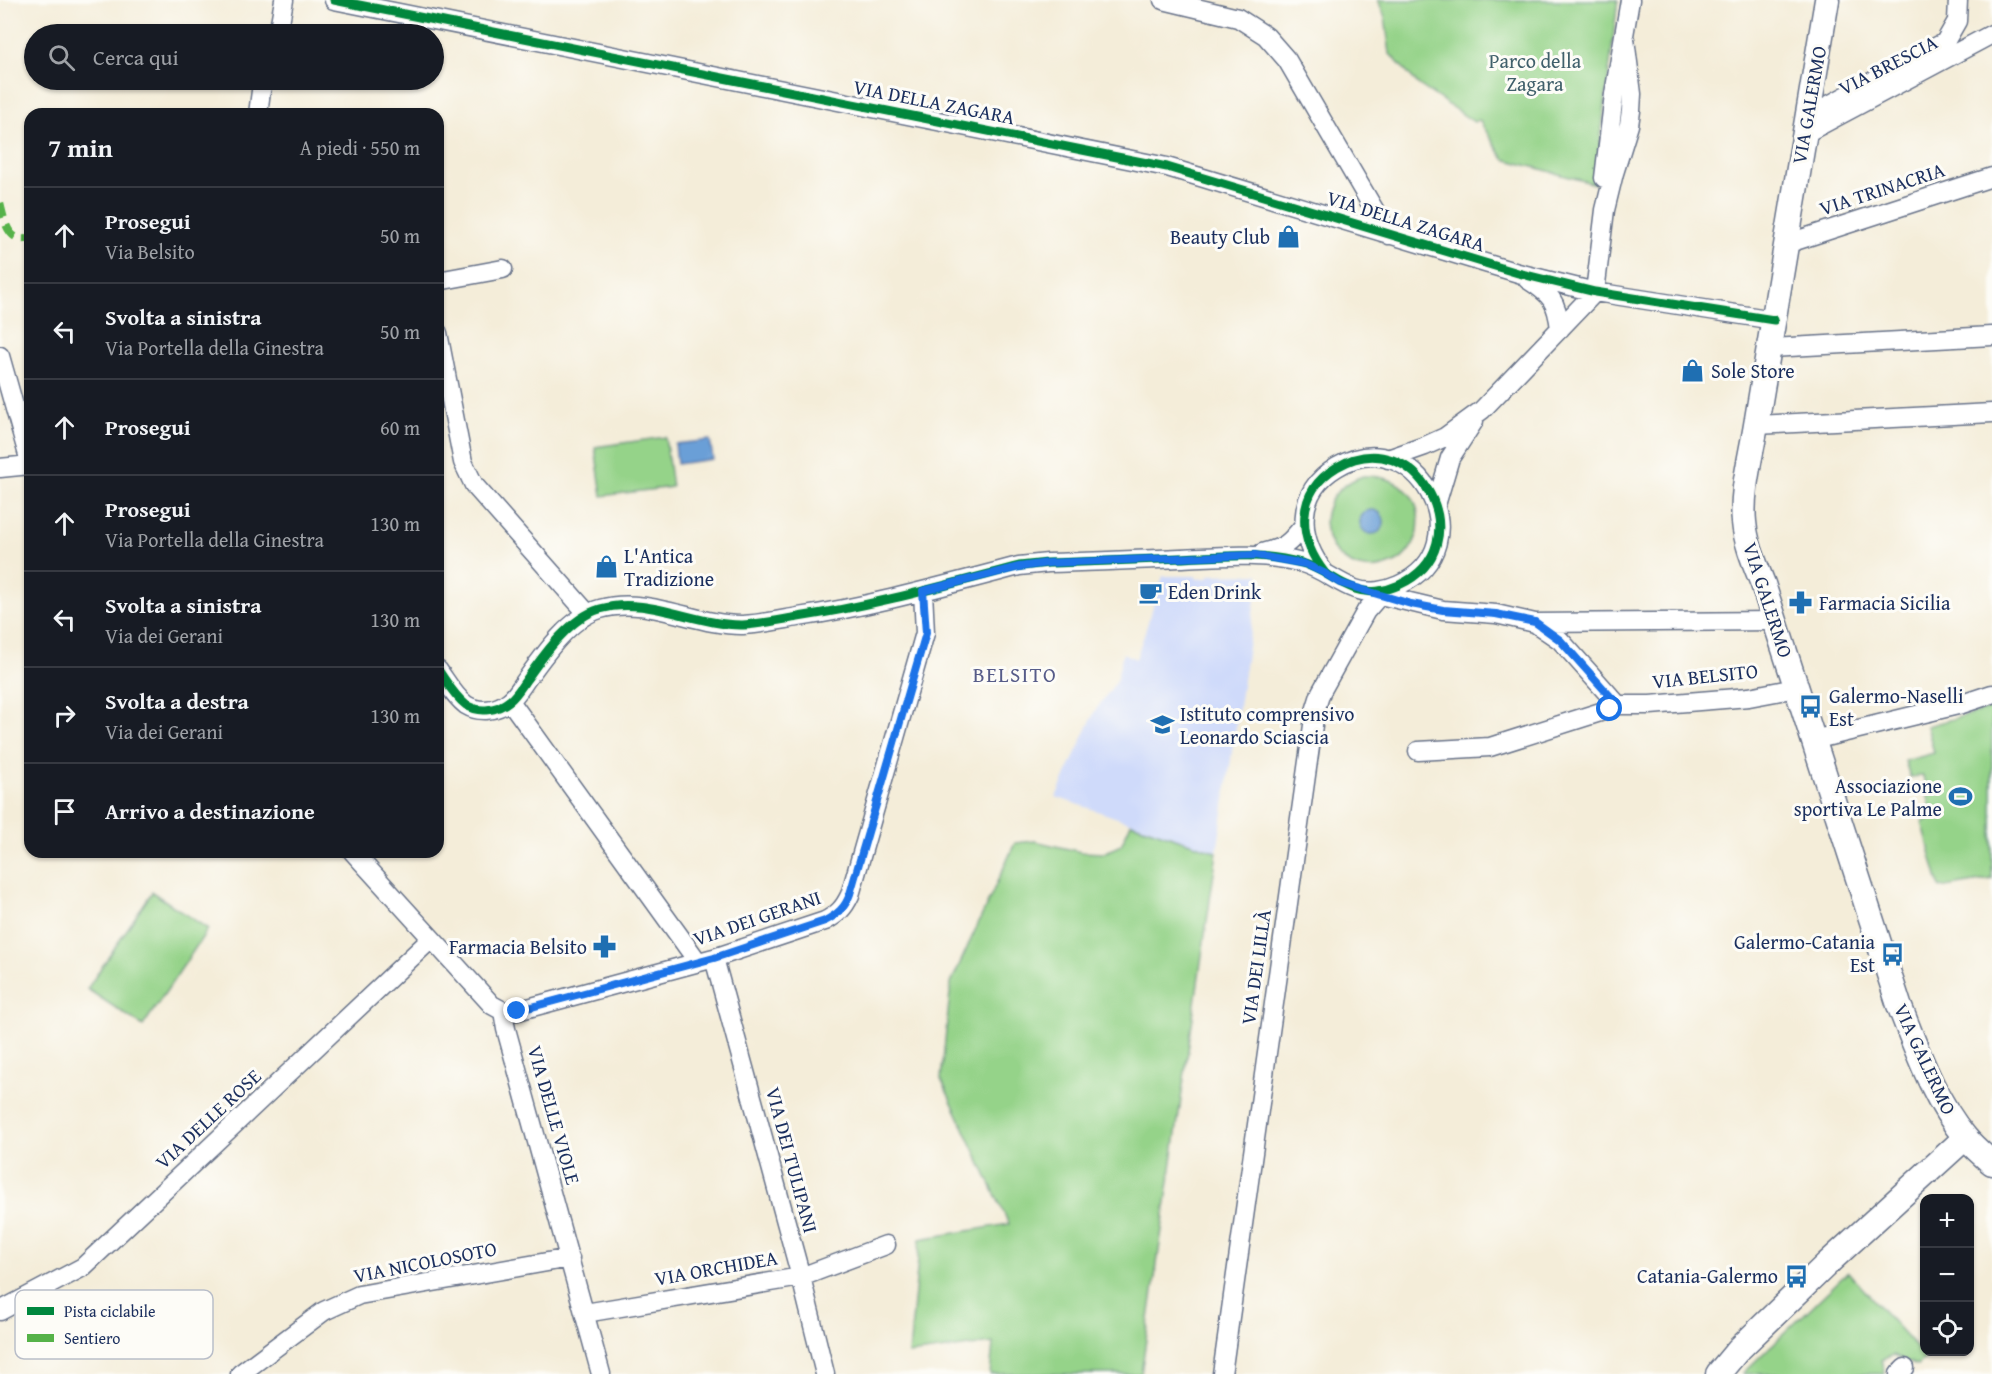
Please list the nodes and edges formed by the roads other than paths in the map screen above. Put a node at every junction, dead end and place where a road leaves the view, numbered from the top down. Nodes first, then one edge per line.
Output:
1 (284, 0) edge
2 (334, 0) edge
3 (1163, 0) edge
4 (1630, 0) edge
5 (1827, 0) edge
6 (1958, 0) edge
7 (280, 24) edge
8 (1992, 34) edge
9 (261, 90) edge
10 (259, 108) edge
11 (1805, 125) junction
12 (1992, 177) edge
13 (1389, 235) junction
14 (1786, 244) junction
15 (503, 269) dead end
16 (1518, 273) junction
17 (444, 280) edge
18 (1545, 291) junction
19 (1595, 292) junction
20 (1579, 309) junction
21 (1774, 320) junction
22 (1560, 329) junction
23 (1992, 336) edge
24 (1769, 348) junction
25 (0, 356) edge
26 (444, 363) edge
27 (1482, 410) junction
28 (1992, 414) edge
29 (1756, 425) junction
30 (24, 442) edge
31 (1388, 459) junction
32 (24, 464) edge
33 (0, 468) edge
34 (1436, 505) junction
35 (1304, 525) junction
36 (1255, 555) junction
37 (1324, 573) junction
38 (1392, 589) junction
39 (923, 591) junction
40 (1411, 604) junction
41 (588, 614) junction
42 (1775, 621) junction
43 (1535, 622) junction
44 (444, 678) edge
45 (1796, 688) junction
46 (1992, 694) edge
47 (510, 701) junction
48 (1618, 705) junction
49 (1813, 740) junction
50 (1418, 751) dead end
51 (358, 858) edge
52 (432, 939) junction
53 (706, 960) junction
54 (503, 1011) junction
55 (1965, 1138) junction
56 (1992, 1163) edge
57 (886, 1245) dead end
58 (570, 1258) junction
59 (801, 1276) junction
60 (40, 1290) edge
61 (15, 1303) edge
62 (0, 1311) edge
63 (585, 1313) junction
64 (240, 1374) edge
65 (601, 1374) edge
66 (825, 1374) edge
67 (1222, 1374) edge
68 (1718, 1374) edge

1 - 7 street
2 - 13 street, VIA DELLA ZAGARA
3 - 13 street
4 - 19 street
5 - 11 main road, VIA GALERMO
6 - 11 street
8 - 11 street, VIA BRESCIA
9 - 10 street
11 - 14 main road, VIA GALERMO
12 - 14 street, VIA TRINACRIA
13 - 16 street, VIA DELLA ZAGARA
14 - 21 main road, VIA GALERMO
15 - 17 street
16 - 18 street
16 - 19 street
18 - 20 street
18 - 22 street
19 - 20 street
19 - 21 street
20 - 22 street
21 - 24 main road, VIA GALERMO
22 - 27 street
23 - 24 street
24 - 29 main road, VIA GALERMO
25 - 30 street
26 - 41 street
27 - 31 street
27 - 34 street
28 - 29 street
29 - 42 main road, VIA GALERMO
31 - 34 street
31 - 35 street
32 - 33 street
34 - 38 street
35 - 36 street
35 - 37 street
36 - 37 street
36 - 39 street
37 - 38 street
38 - 40 street
38 - 40 street
38 - 67 street, VIA DEI LILLÀ
39 - 41 street
39 - 53 street, VIA DEI GERANI
40 - 43 street
41 - 47 street
42 - 43 street
42 - 45 main road, VIA GALERMO
43 - 48 street
44 - 47 street
45 - 48 street, VIA BELSITO
45 - 49 main road, VIA GALERMO
46 - 49 street
47 - 53 street, VIA DEI TULIPANI
48 - 50 street, VIA BELSITO
49 - 55 main road, VIA GALERMO
51 - 52 street
52 - 54 street
52 - 60 street, VIA DELLE ROSE
53 - 54 street, VIA DEI GERANI
53 - 59 street, VIA DEI TULIPANI
54 - 58 street, VIA DELLE VIOLE
55 - 56 main road, VIA GALERMO
55 - 68 main road
57 - 59 street, VIA ORCHIDEA
58 - 63 street, VIA DELLE VIOLE
58 - 64 street, VIA NICOLOSOTO
59 - 63 street, VIA ORCHIDEA
59 - 66 street, VIA DEI TULIPANI
61 - 62 street, VIA DELLE ROSE
63 - 65 street, VIA DELLE VIOLE

